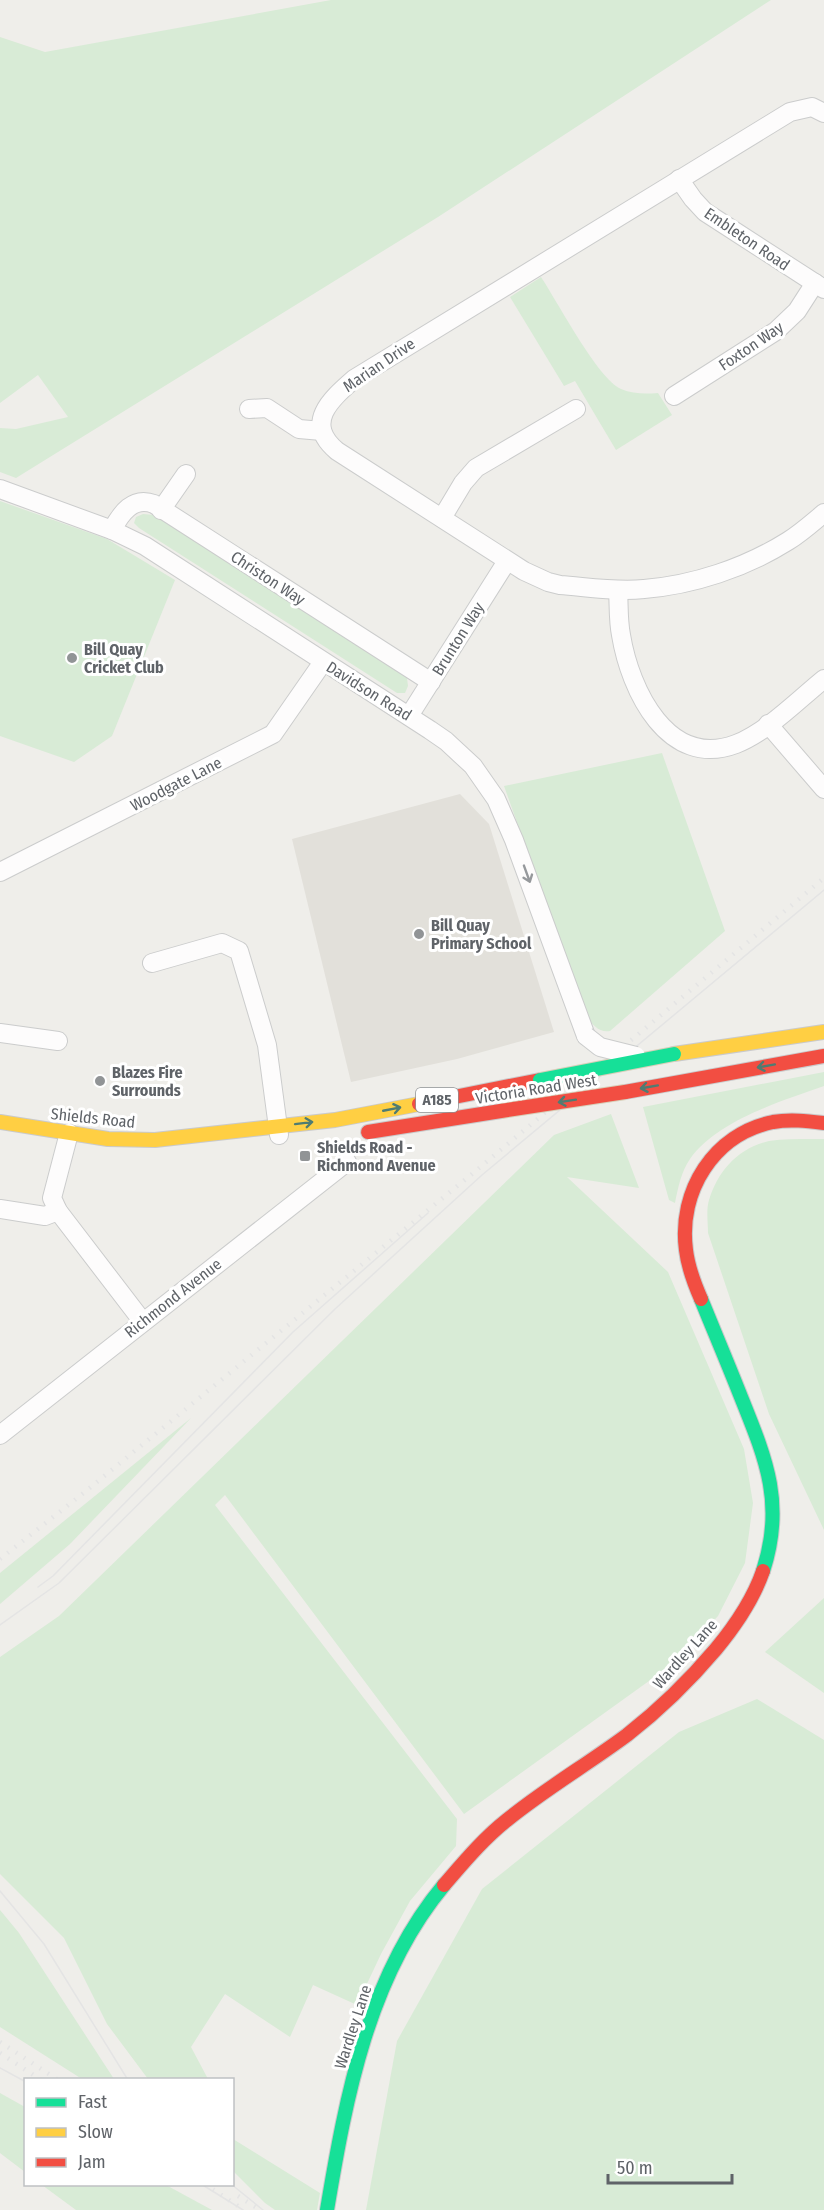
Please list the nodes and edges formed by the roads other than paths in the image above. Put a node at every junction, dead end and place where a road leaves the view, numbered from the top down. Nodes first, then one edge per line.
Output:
1 (824, 113) edge
2 (679, 179) junction
3 (820, 286) edge
4 (674, 396) dead end
5 (249, 409) dead end
6 (576, 409) dead end
7 (322, 431) junction
8 (186, 474) dead end
9 (0, 489) edge
10 (161, 510) junction
11 (824, 513) edge
12 (442, 518) junction
13 (112, 530) junction
14 (507, 561) junction
15 (618, 590) junction
16 (323, 662) junction
17 (824, 679) edge
18 (431, 682) junction
19 (409, 716) junction
20 (768, 724) junction
21 (824, 789) edge
22 (0, 872) edge
23 (152, 963) dead end
24 (824, 1032) edge
25 (0, 1033) edge
26 (58, 1041) dead end
27 (667, 1055) junction
28 (824, 1056) edge
29 (0, 1122) edge
30 (824, 1123) edge
31 (279, 1132) junction
32 (69, 1133) junction
33 (355, 1135) dead end
34 (301, 1138) dead end
35 (347, 1162) dead end
36 (0, 1209) edge
37 (58, 1211) junction
38 (143, 1322) junction
39 (0, 1435) edge
40 (328, 2204) edge

1 - 2 street, Marian Drive
2 - 3 street, Embleton Road
2 - 7 street, Marian Drive
3 - 4 street, Foxton Way
5 - 7 street
6 - 12 street
7 - 12 street
8 - 10 street
9 - 13 street, Davidson Road
10 - 13 street, Christon Way
10 - 18 street, Christon Way
11 - 15 street
12 - 14 street
13 - 16 street, Davidson Road
14 - 15 street
14 - 18 street, Brunton Way
15 - 20 street
16 - 19 street, Davidson Road
16 - 22 street, Woodgate Lane
17 - 20 street
18 - 19 street, Brunton Way
19 -> 27 street, Davidson Road, bridge
20 - 21 street
23 - 31 street
24 - 27 street, A185
25 - 26 street
31 -> 27 street, Victoria Road West / A185, bridge
28 -> 33 street, Victoria Road West / A185, bridge
29 - 32 street, Shields Road / A185
30 - 40 street, Wardley Lane
31 - 32 street, Shields Road / A185
31 - 34 street, A185
32 - 37 street
35 - 38 street, Richmond Avenue
36 - 37 street
37 - 38 street
38 - 39 street, Richmond Avenue

